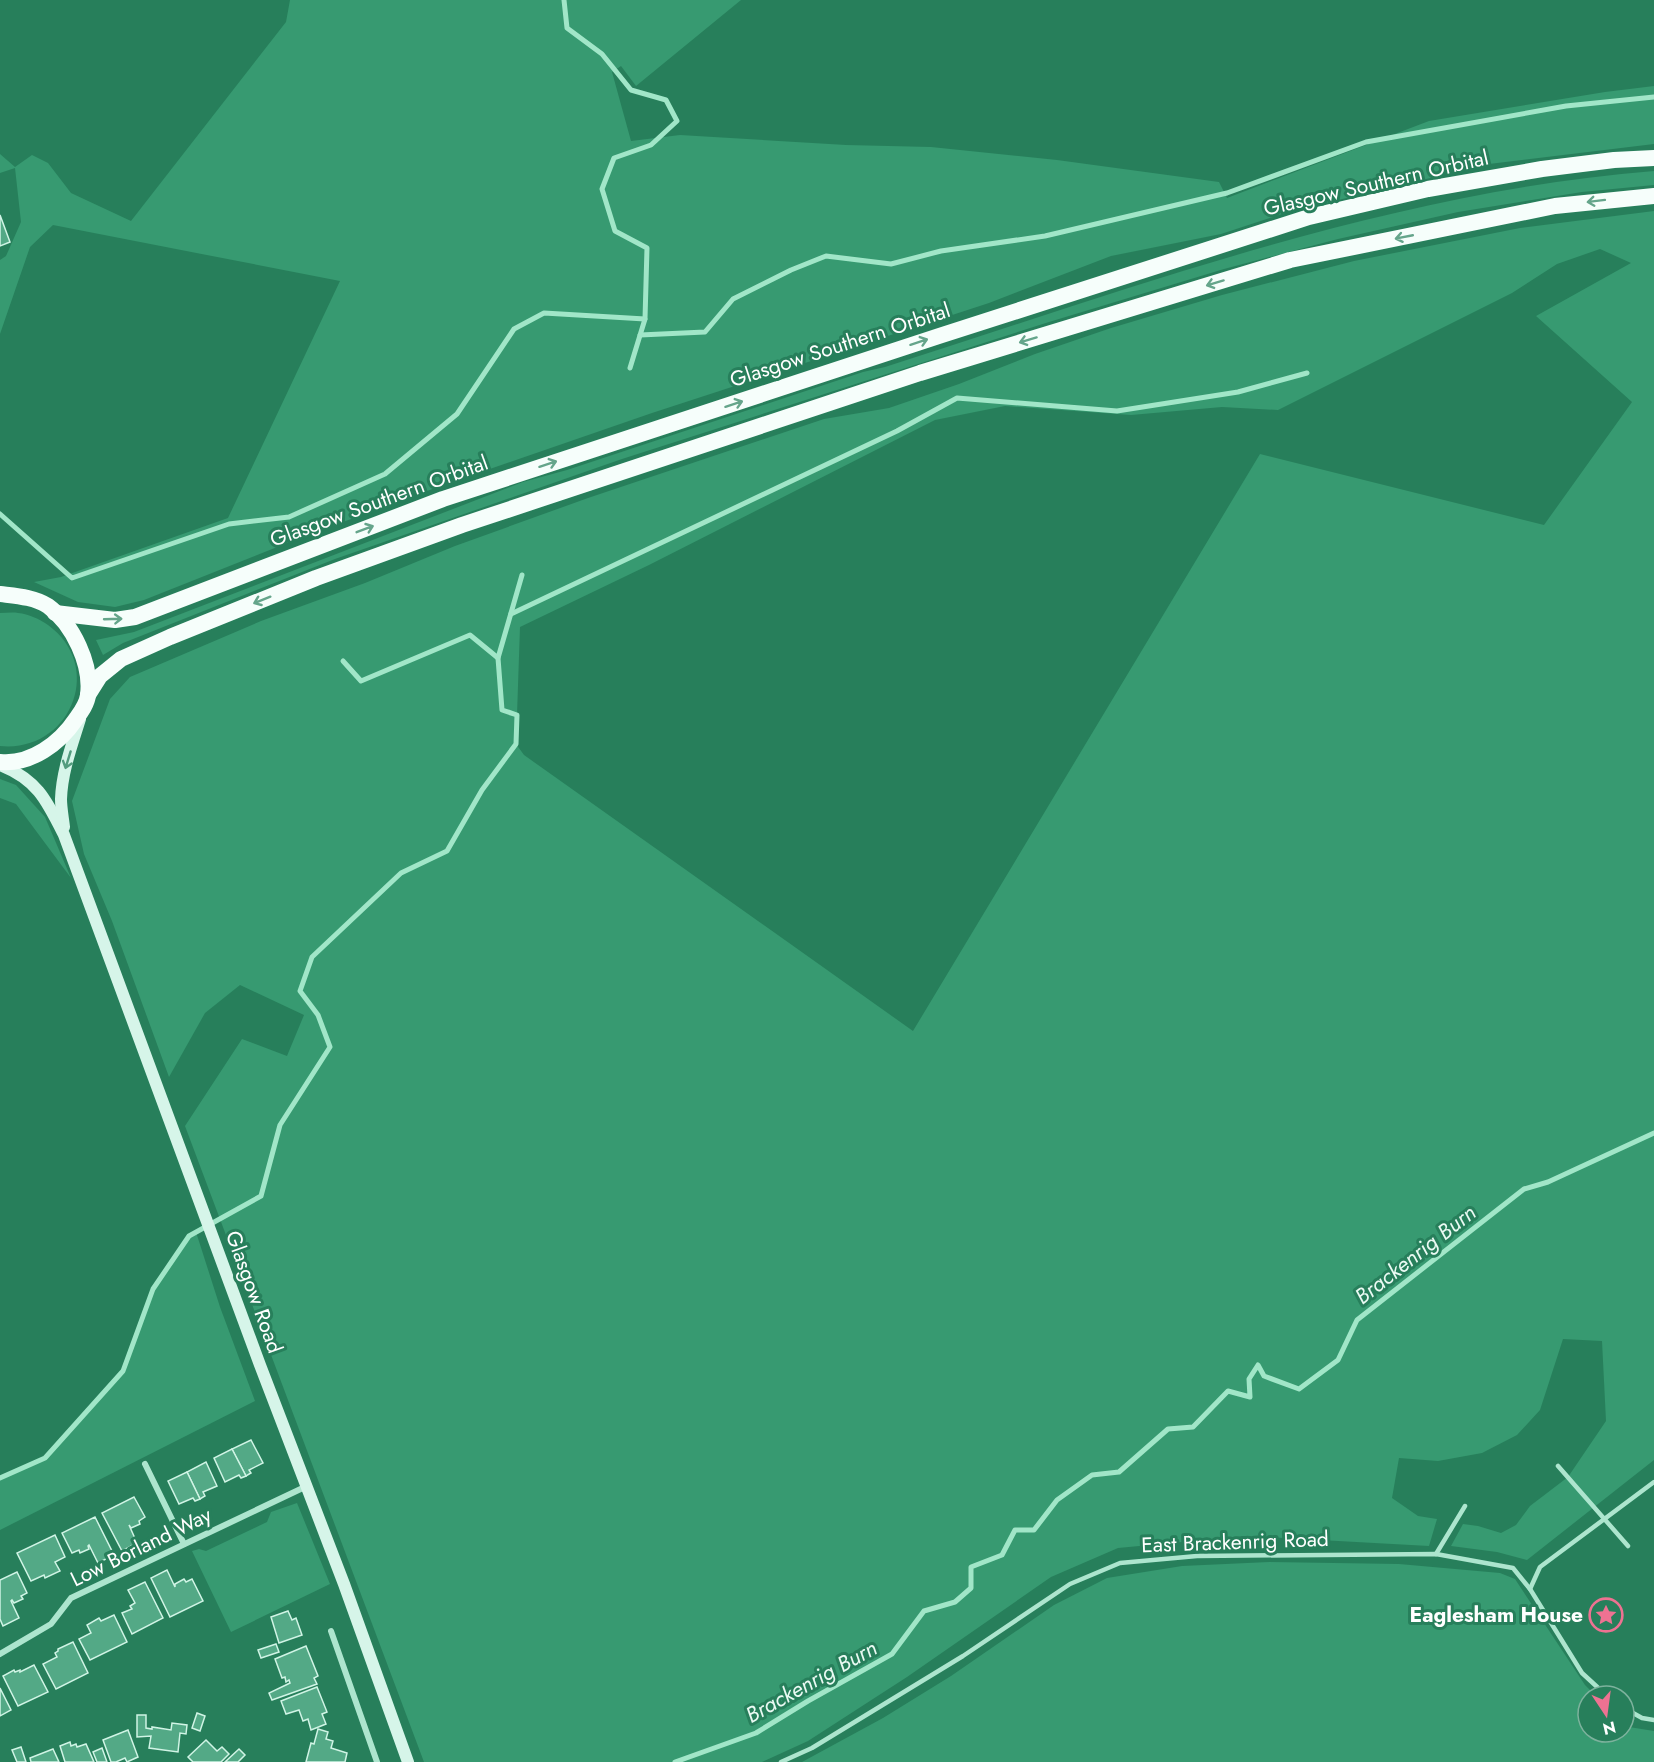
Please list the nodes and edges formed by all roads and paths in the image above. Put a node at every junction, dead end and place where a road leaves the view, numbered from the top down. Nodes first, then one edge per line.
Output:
1 (1654, 158) edge
2 (1654, 196) edge
3 (0, 594) edge
4 (55, 613) junction
5 (87, 699) junction
6 (0, 763) edge
7 (64, 835) junction
8 (145, 1464) dead end
9 (1558, 1466) dead end
10 (1654, 1482) edge
11 (307, 1486) junction
12 (1465, 1506) dead end
13 (1605, 1518) junction
14 (184, 1544) junction
15 (1628, 1546) dead end
16 (1436, 1554) junction
17 (1530, 1590) junction
18 (331, 1630) dead end
19 (0, 1654) edge
20 (1594, 1684) edge
21 (1636, 1715) edge
22 (1654, 1720) edge
23 (377, 1762) edge
24 (408, 1762) edge
25 (781, 1762) edge

4 -> 1 highway, Glasgow Southern Orbital
2 -> 5 highway
3 - 4 highway
4 - 5 highway
5 - 6 highway
5 -> 7 main road, Glasgow Road
6 - 7 main road, Glasgow Road
7 - 11 main road, Glasgow Road
8 - 14 street
9 - 13 lane
10 - 13 lane
11 - 14 street, Low Borland Way
11 - 24 main road, Glasgow Road
12 - 16 lane
13 - 15 lane
13 - 17 lane
14 - 19 street, Low Borland Way
16 - 17 lane, East Brackenrig Road
16 - 25 lane, East Brackenrig Road
17 - 20 lane, East Brackenrig Road
18 - 23 street
21 - 22 lane

